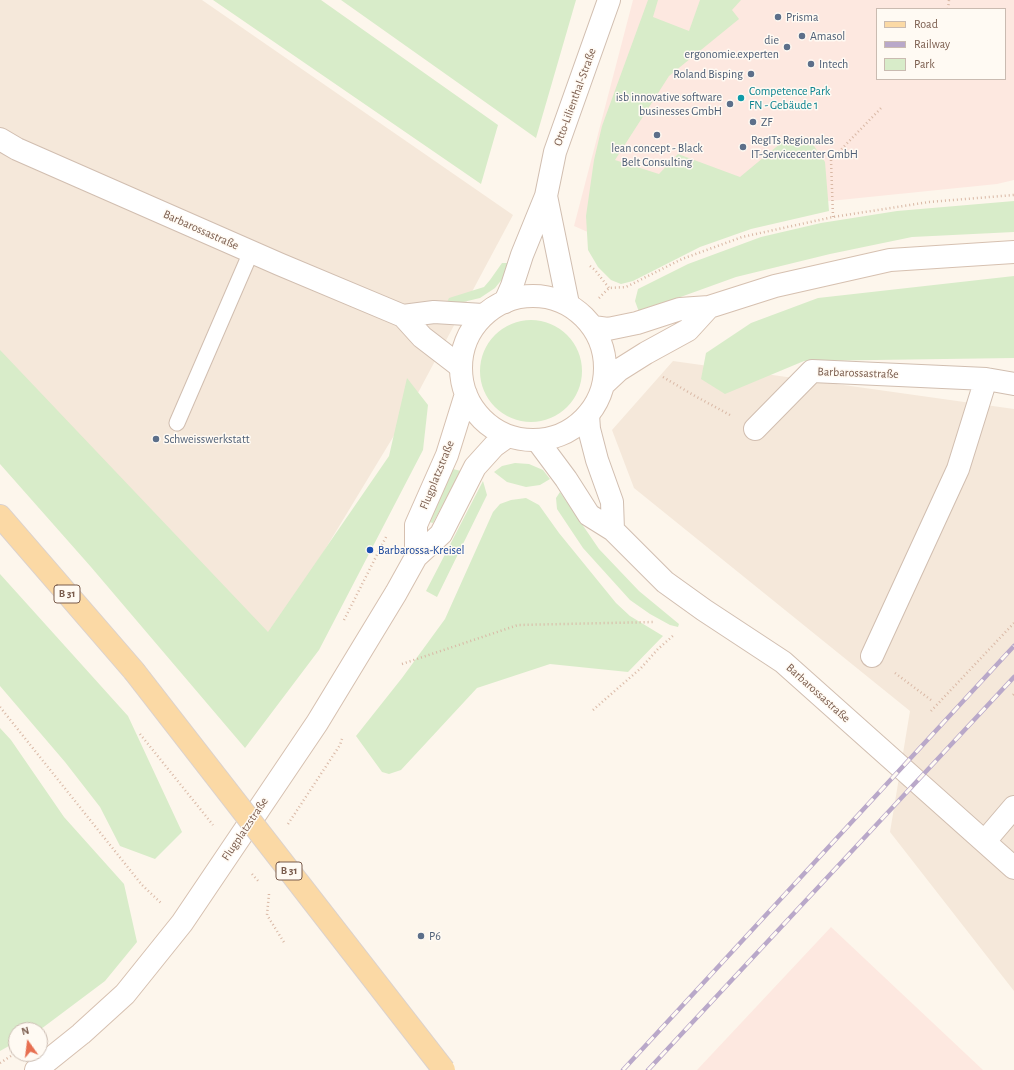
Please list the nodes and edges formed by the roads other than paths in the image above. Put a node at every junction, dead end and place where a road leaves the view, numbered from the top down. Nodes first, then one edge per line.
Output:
1 (609, 0) edge
2 (0, 139) edge
3 (546, 196) junction
4 (251, 252) junction
5 (1014, 252) edge
6 (505, 302) junction
7 (710, 307) junction
8 (483, 315) junction
9 (403, 316) junction
10 (581, 316) junction
11 (461, 367) junction
12 (986, 379) junction
13 (604, 384) junction
14 (1014, 384) edge
15 (466, 394) junction
16 (588, 415) junction
17 (177, 423) dead end
18 (755, 429) road end
19 (508, 436) junction
20 (537, 440) junction
21 (0, 516) edge
22 (613, 530) junction
23 (416, 557) junction
24 (872, 656) dead end
25 (1014, 807) edge
26 (985, 841) junction
27 (1014, 868) edge
28 (36, 1070) edge
29 (444, 1070) edge

1 - 3 street, Otto-Lilienthal-Straße
2 - 4 street, Barbarossastraße
3 - 6 street, Otto-Lilienthal-Straße
3 - 10 street, Otto-Lilienthal-Straße
4 - 9 street, Barbarossastraße
4 - 17 lane
5 - 7 street
6 - 8 street
6 - 10 street
7 - 10 street
7 - 13 street
8 - 9 street
8 - 11 street
9 - 11 street, Barbarossastraße
10 - 13 street, Otto-Lilienthal-Straße
11 - 15 street
12 - 14 street, Barbarossastraße
12 - 18 street, Barbarossastraße
12 - 24 street
13 - 16 street
15 - 19 street
15 - 23 street, Flugplatzstraße
16 - 20 street
16 - 22 street
19 - 20 street
19 - 23 street, Flugplatzstraße
20 - 22 street, Barbarossastraße
21 - 29 main road, B 31, bridge
22 - 26 street, Barbarossastraße
23 - 28 street, Flugplatzstraße
25 - 26 street
26 - 27 street, Barbarossastraße

